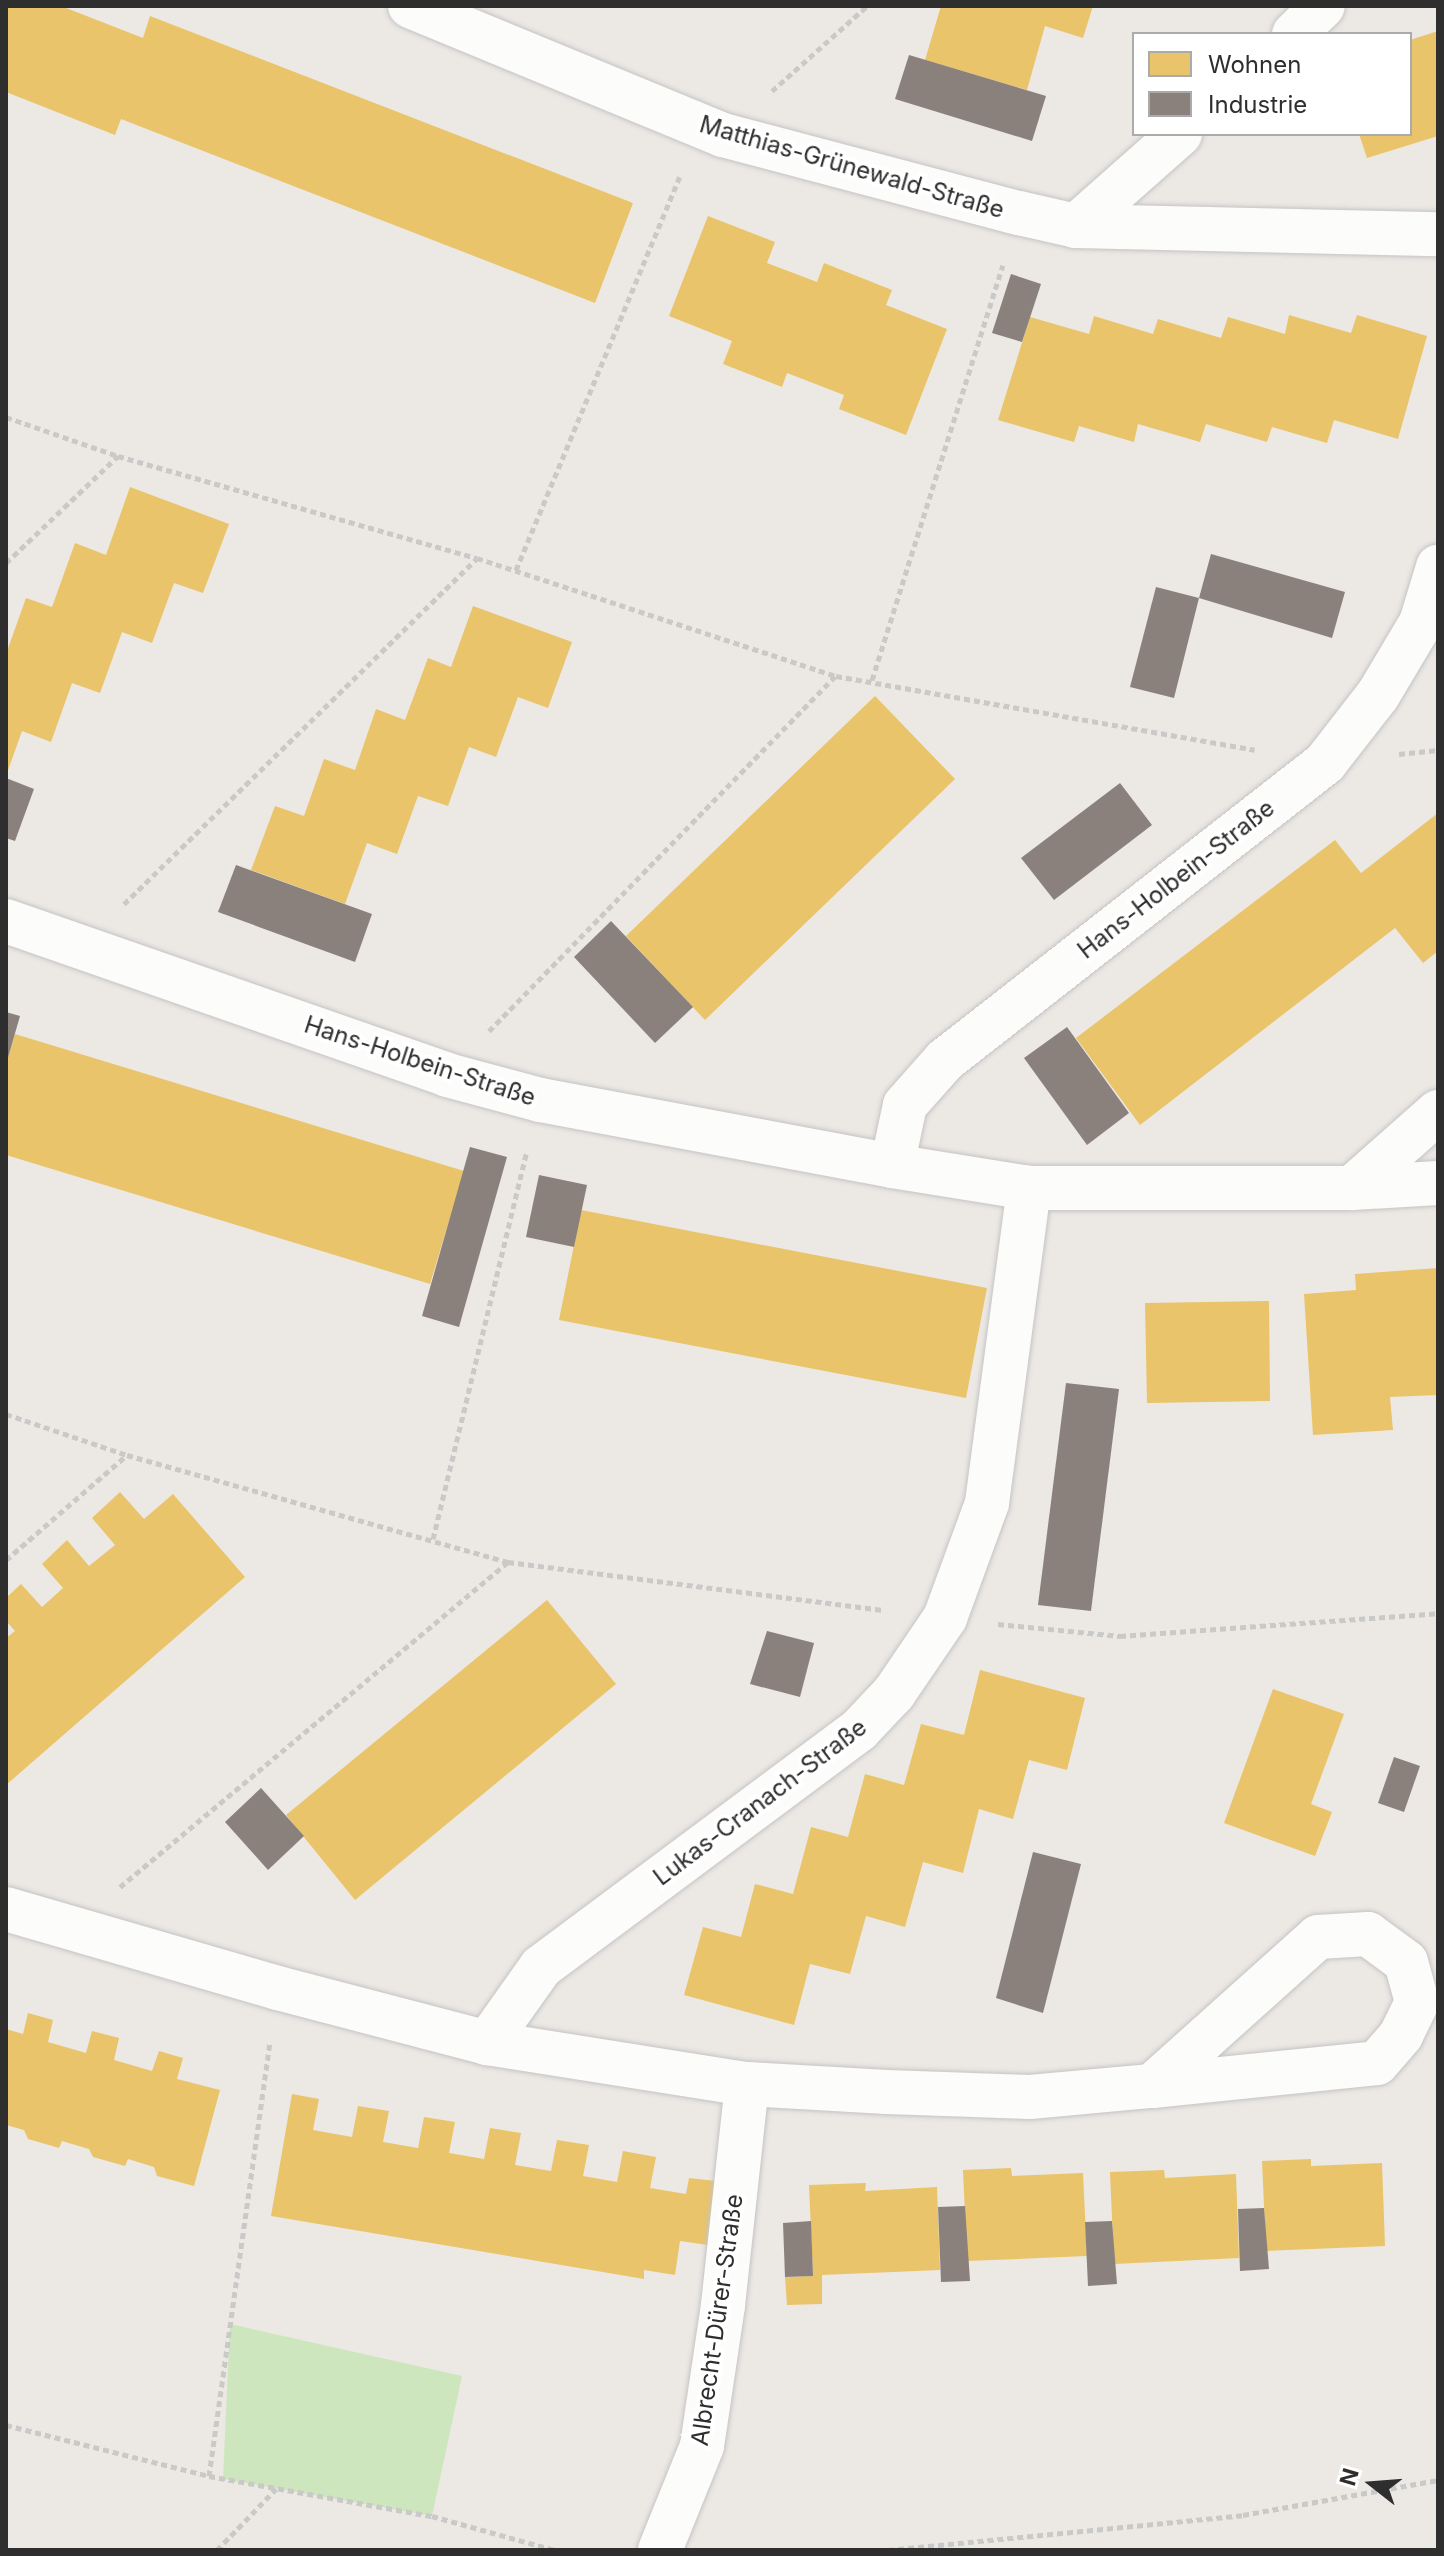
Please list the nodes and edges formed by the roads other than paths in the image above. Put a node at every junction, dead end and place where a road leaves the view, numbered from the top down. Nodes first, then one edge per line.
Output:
1 (410, 6) edge
2 (1323, 6) edge
3 (1296, 32) edge
4 (1178, 136) edge
5 (1076, 226) junction
6 (1438, 234) edge
7 (1438, 567) edge
8 (6, 921) edge
9 (1438, 1112) edge
10 (892, 1166) junction
11 (1438, 1183) edge
12 (1029, 1188) junction
13 (1352, 1188) junction
14 (6, 1909) edge
15 (487, 2043) junction
16 (747, 2084) junction
17 (1152, 2086) junction
18 (660, 2550) edge

1 - 5 street, Matthias-Grünewald-Straße
2 - 3 street
4 - 5 street
5 - 6 street, Matthias-Grünewald-Straße
7 - 10 street, Hans-Holbein-Straße
8 - 10 street, Hans-Holbein-Straße
9 - 13 street
10 - 12 street, Hans-Holbein-Straße
11 - 13 street, Hans-Holbein-Straße
12 - 13 street, Hans-Holbein-Straße
12 - 15 street, Lukas-Cranach-Straße
14 - 15 street
15 - 16 street
16 - 17 street
16 - 18 street, Albrecht-Dürer-Straße
17 - 17 street

